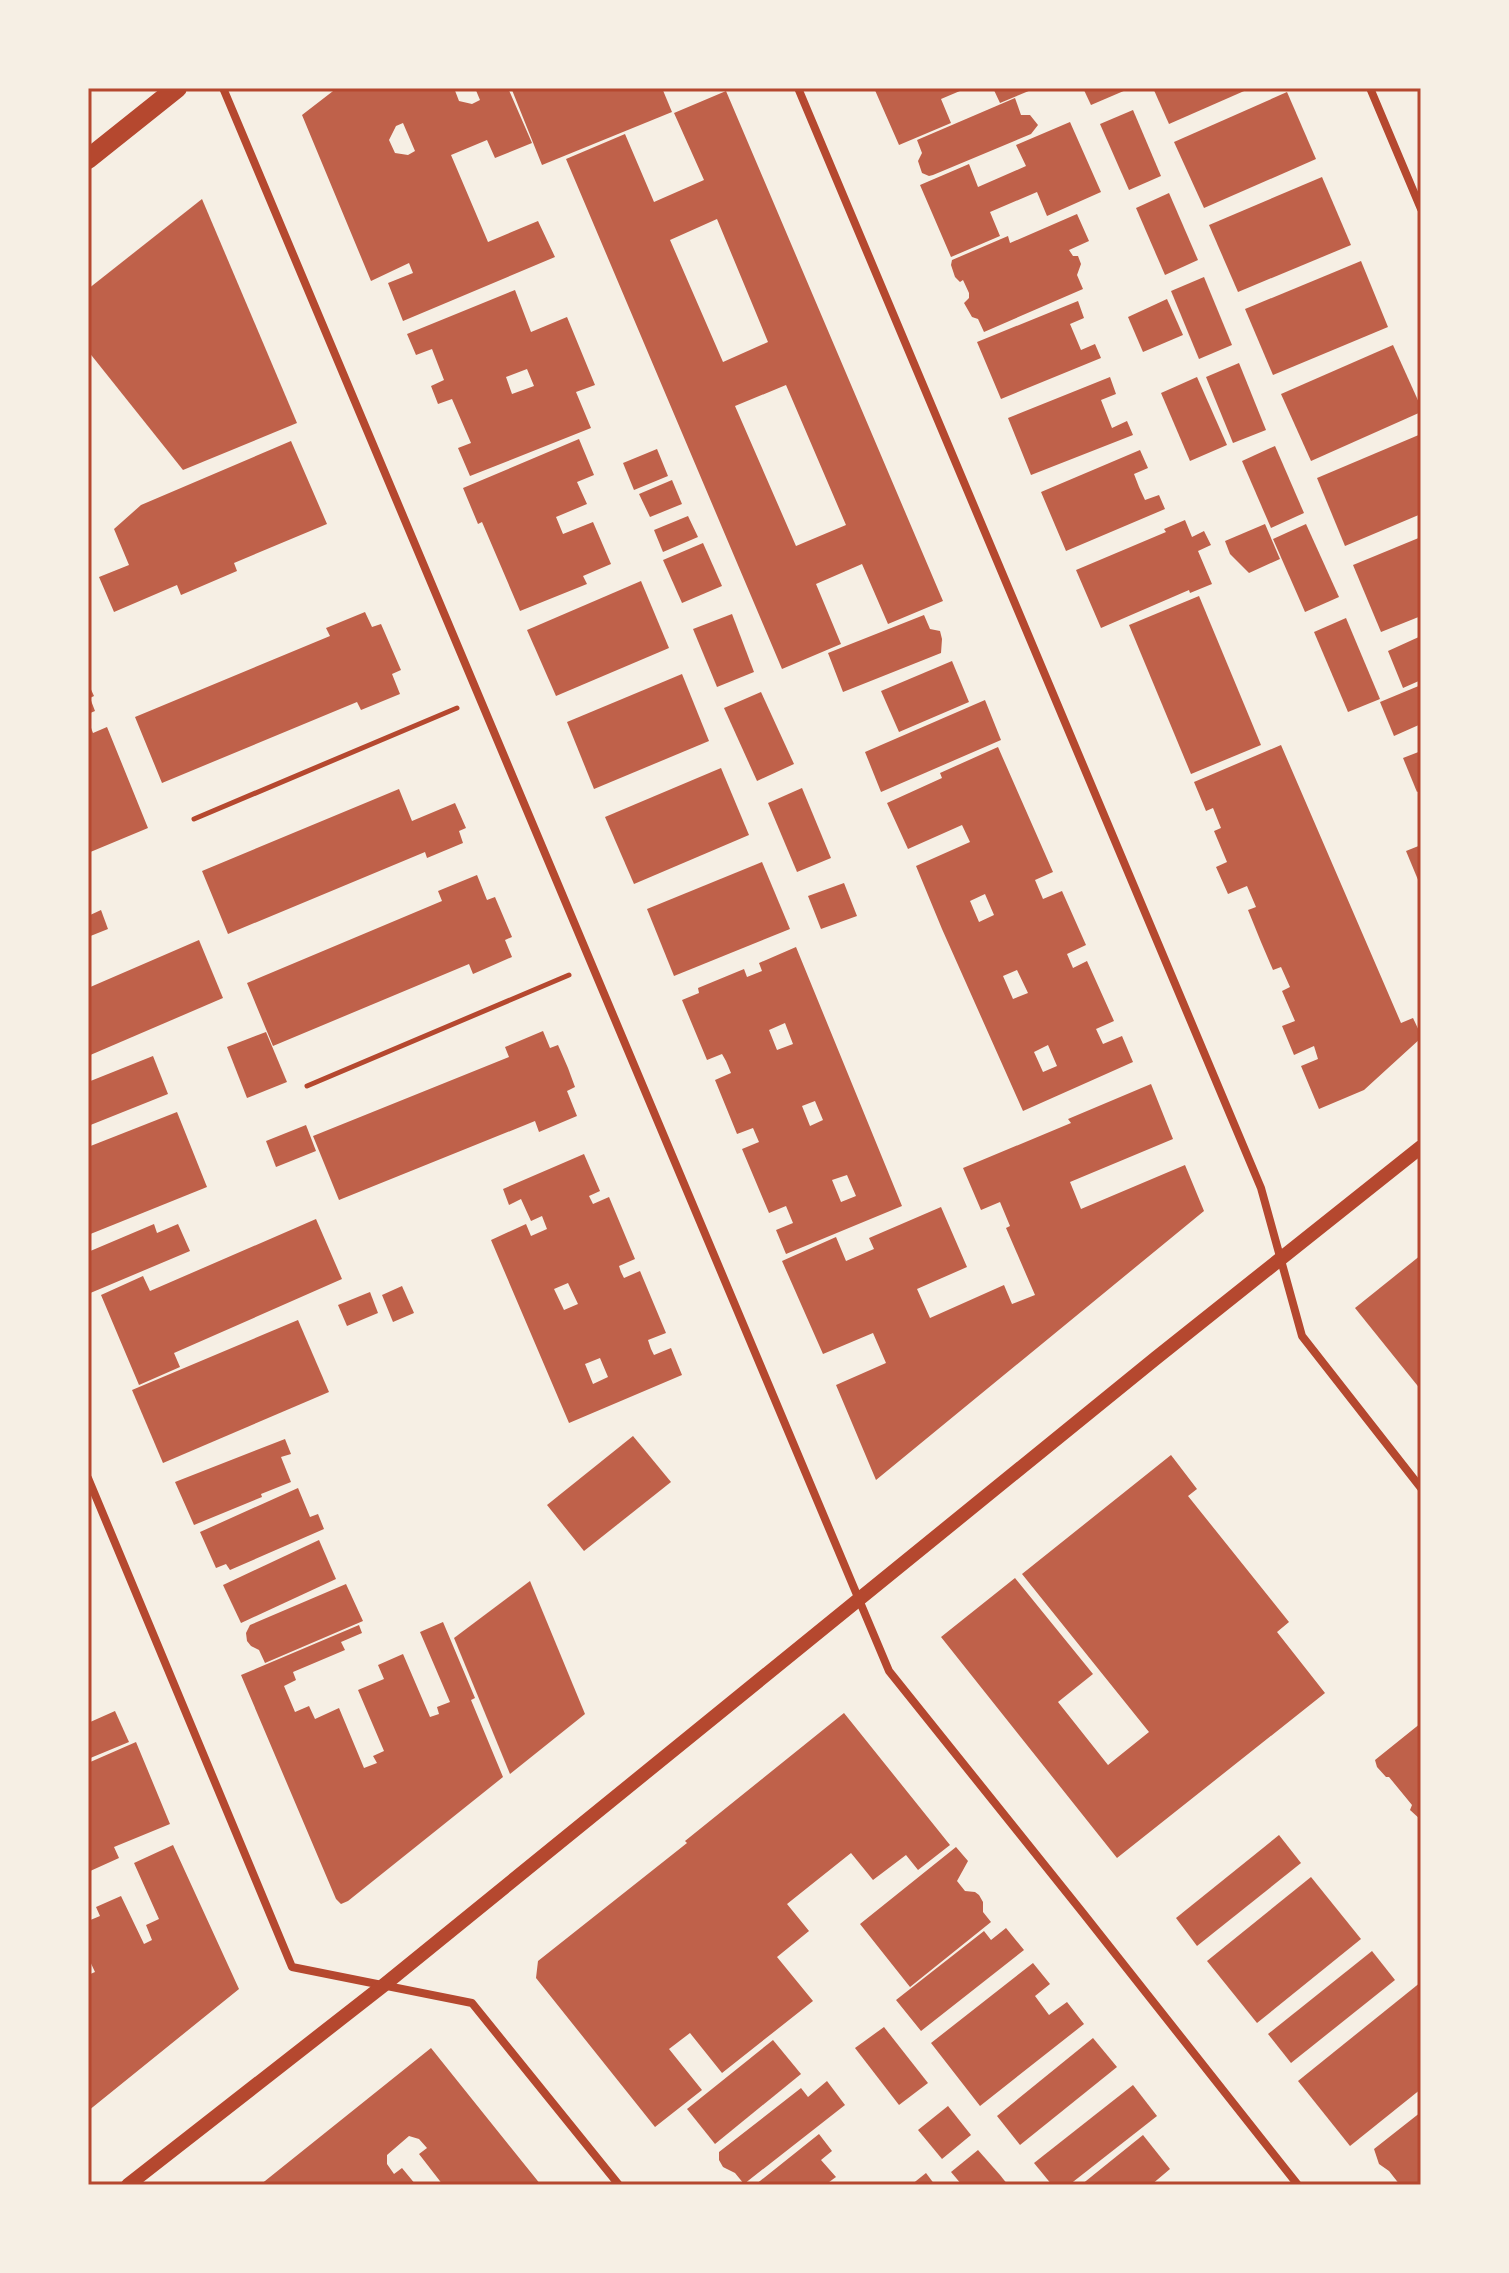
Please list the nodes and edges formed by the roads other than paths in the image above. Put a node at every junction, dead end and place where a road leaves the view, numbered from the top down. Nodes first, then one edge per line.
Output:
1 (177, 88) edge
2 (223, 88) edge
3 (798, 88) edge
4 (1370, 88) edge
5 (88, 159) edge
6 (1421, 209) edge
7 (1421, 1147) edge
8 (1281, 1258) junction
9 (88, 1478) edge
10 (1421, 1488) edge
11 (858, 1600) junction
12 (384, 1985) junction
13 (128, 2185) edge
14 (619, 2185) edge
15 (1298, 2185) edge

1 - 5 main road
2 - 11 street
3 - 8 street
4 - 6 street
7 - 8 street
8 - 10 street
8 - 11 street
9 - 12 street
11 - 12 street
11 - 15 street
12 - 13 street
12 - 14 street

